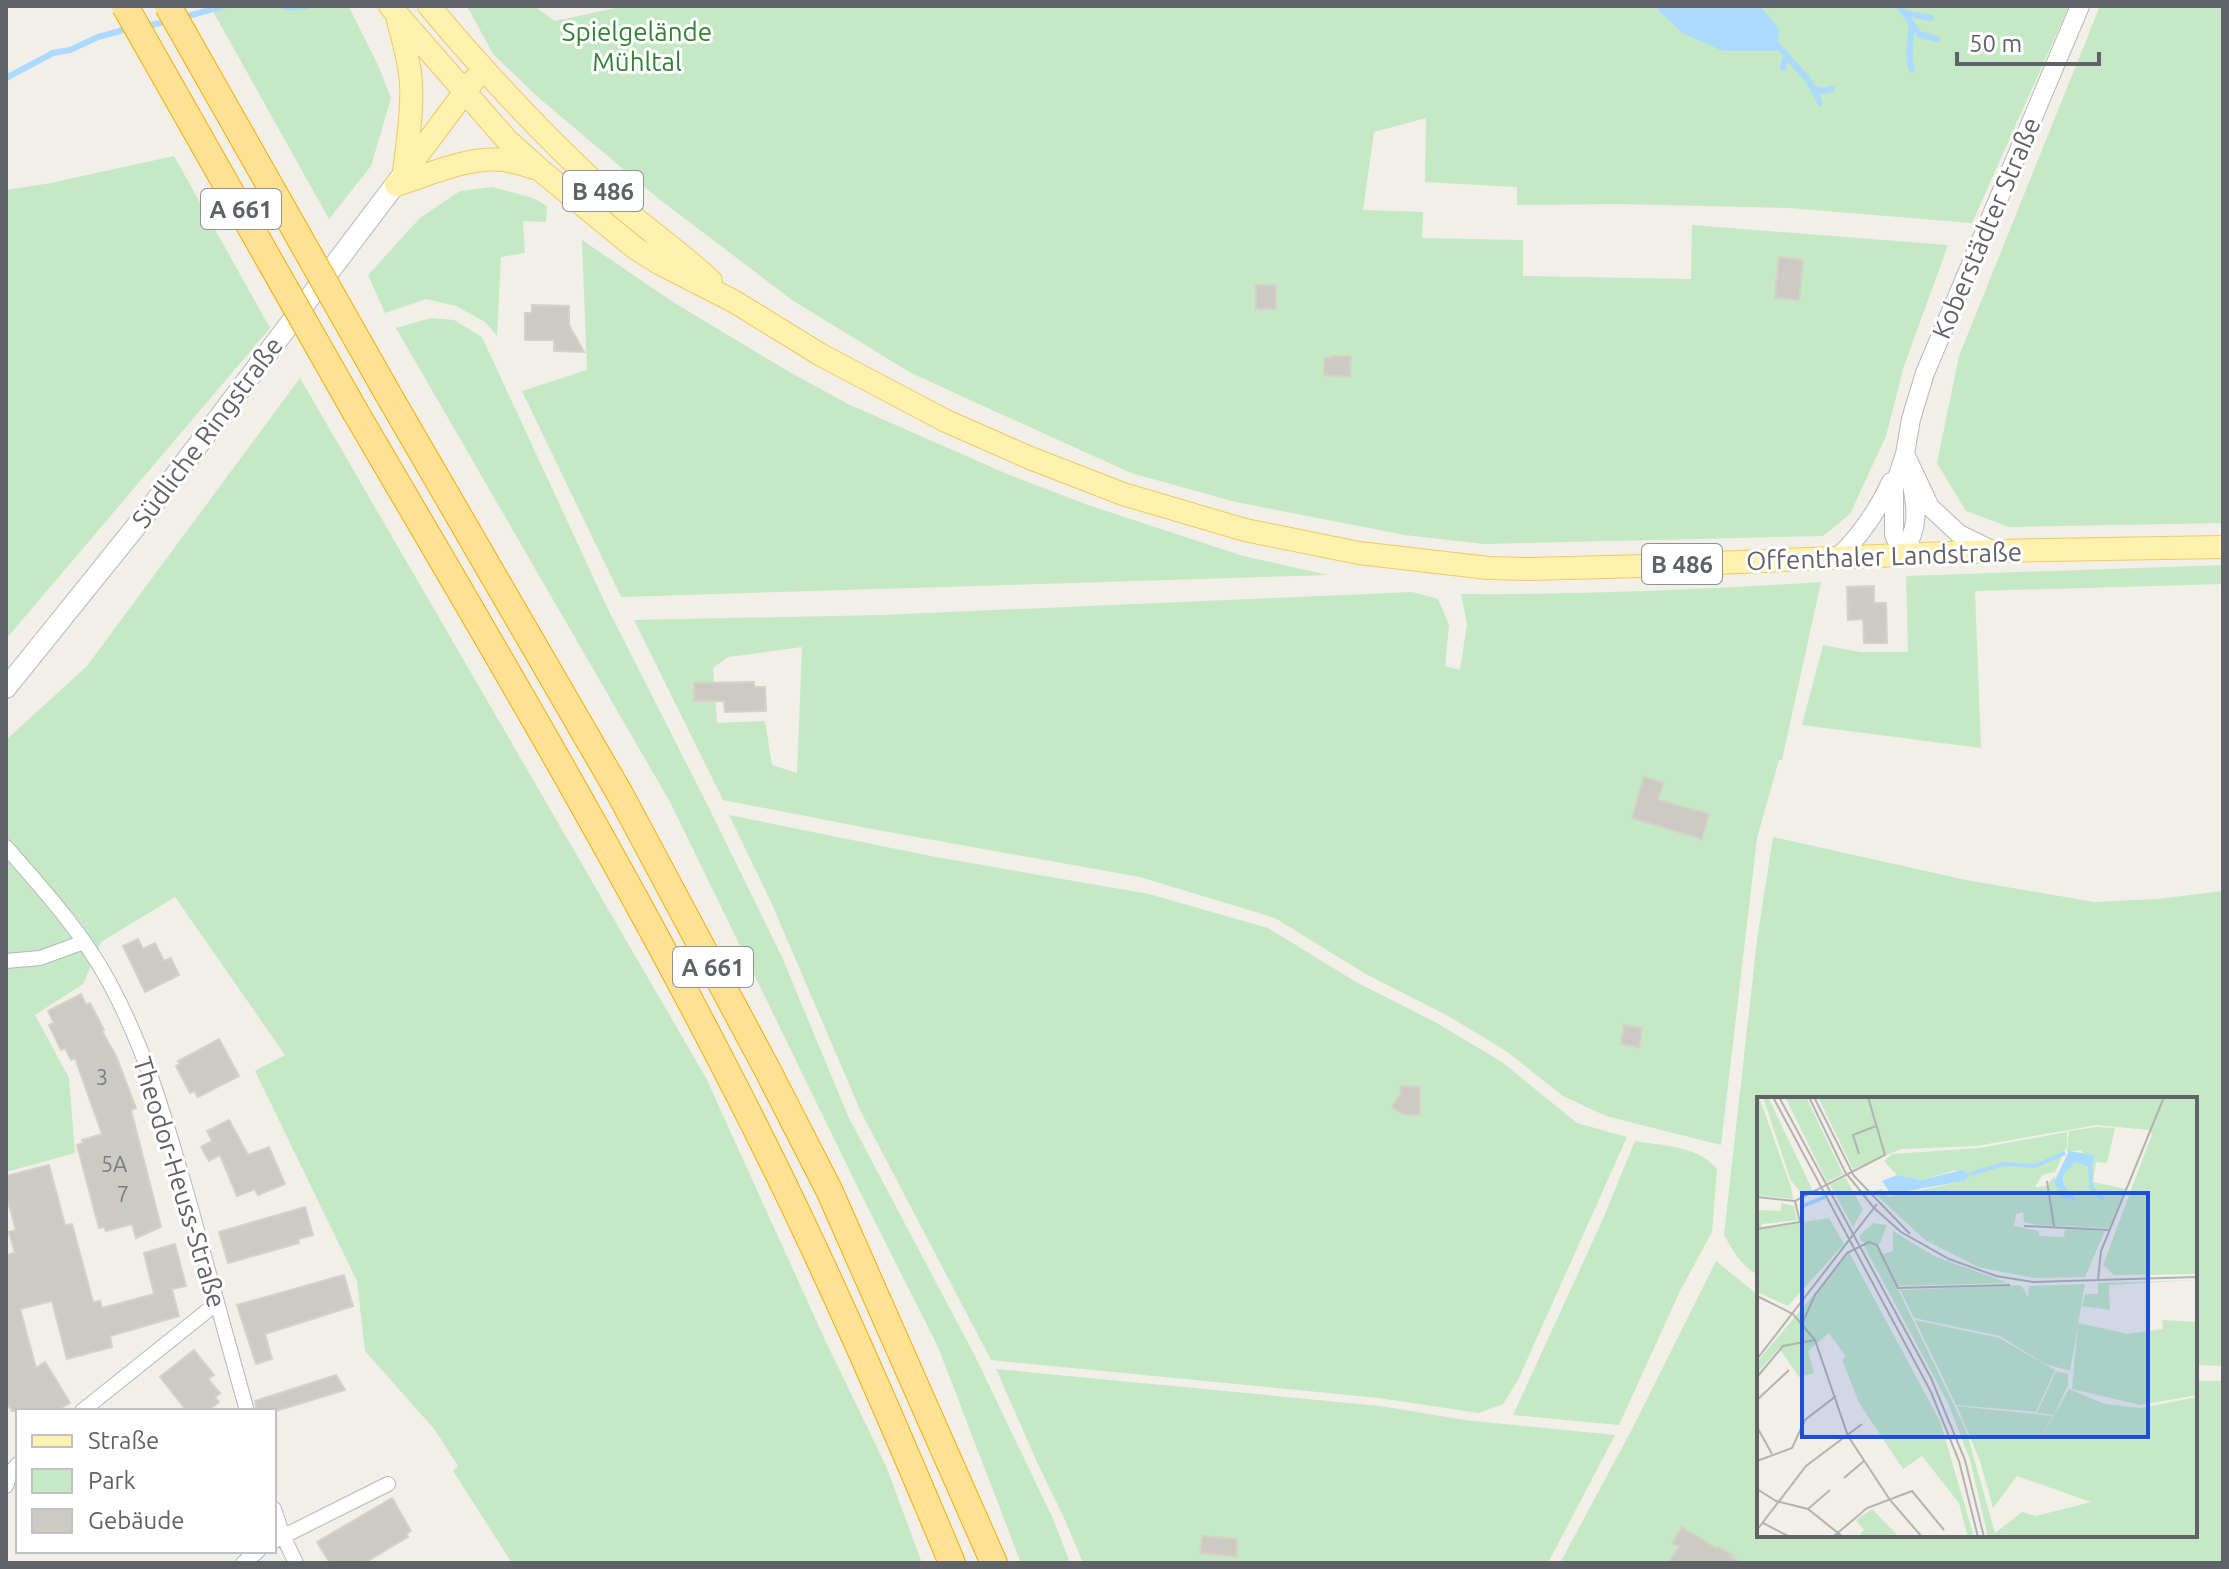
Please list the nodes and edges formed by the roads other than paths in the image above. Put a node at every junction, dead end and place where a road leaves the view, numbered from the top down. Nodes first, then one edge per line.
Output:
1 (125, 6) edge
2 (168, 6) edge
3 (429, 6) edge
4 (2080, 6) edge
5 (393, 10) edge
6 (482, 69) junction
7 (464, 92) junction
8 (539, 169) junction
9 (400, 179) junction
10 (735, 302) junction
11 (1905, 454) junction
12 (2223, 547) edge
13 (1994, 551) junction
14 (1904, 555) junction
15 (1836, 559) junction
16 (6, 688) edge
17 (6, 847) edge
18 (84, 942) junction
19 (6, 961) edge
20 (217, 1303) junction
21 (84, 1409) edge
22 (246, 1409) edge
23 (16, 1466) edge
24 (388, 1484) dead end
25 (6, 1486) edge
26 (279, 1539) edge
27 (296, 1563) edge
28 (952, 1563) edge
29 (994, 1563) edge

1 - 28 highway, A 661, bridge
2 - 29 highway, A 661, bridge
3 - 6 main road, Offenthaler Landstraße / B 486
4 - 11 street, Koberstädter Straße
5 - 7 main road, Offenthaler Landstraße / B 486
5 - 9 main road
6 - 7 main road
6 - 10 main road, Offenthaler Landstraße / B 486
7 - 8 main road, Offenthaler Landstraße / B 486
7 - 9 main road
8 - 9 main road
8 - 10 main road, Offenthaler Landstraße / B 486
9 - 16 main road, Südliche Ringstraße
10 - 15 main road, Offenthaler Landstraße / B 486
11 - 13 street
11 - 14 street
11 - 15 street
12 - 13 main road, Offenthaler Landstraße / B 486
13 - 14 main road, Offenthaler Landstraße / B 486
14 - 15 main road, Offenthaler Landstraße / B 486
17 - 18 street, Theodor-Heuss-Straße
18 - 19 street
18 - 20 street, Theodor-Heuss-Straße
20 - 21 street
20 - 22 street, Theodor-Heuss-Straße
23 - 25 street
24 - 26 street
26 - 27 street

